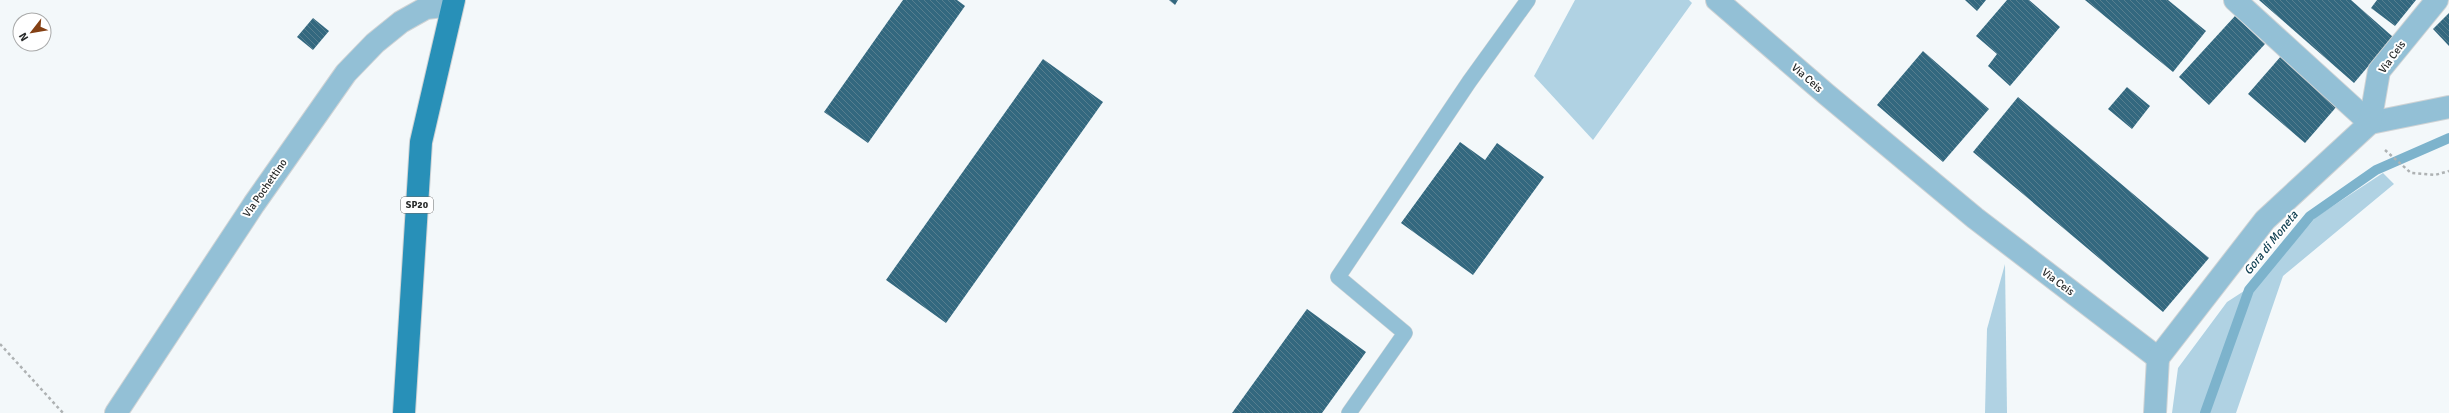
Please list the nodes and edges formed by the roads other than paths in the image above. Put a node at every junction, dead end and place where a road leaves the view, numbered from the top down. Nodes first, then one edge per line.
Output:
1 (1528, 0) edge
2 (1717, 0) edge
3 (2235, 0) edge
4 (2437, 0) edge
5 (452, 3) edge
6 (2449, 107) edge
7 (2370, 123) junction
8 (2158, 358) junction
9 (116, 413) edge
10 (404, 413) edge
11 (1349, 413) edge
12 (2155, 413) edge

1 - 11 lane
2 - 8 street, Via Ceis
3 - 7 street
4 - 7 street, Via Ceis
5 - 9 street, Via Pochettino
5 - 10 main road, SP20
6 - 7 street
7 - 8 street
8 - 12 street

